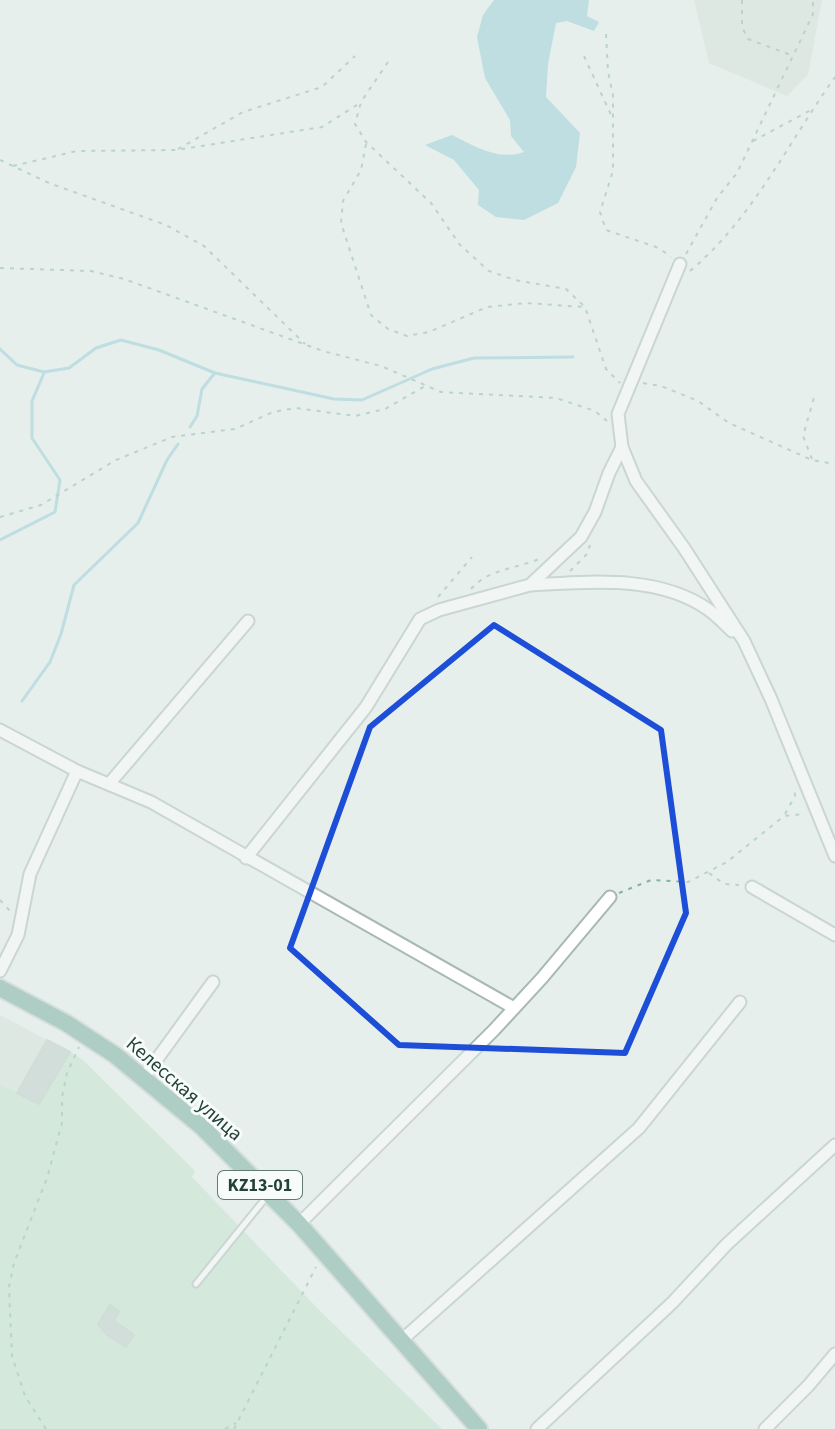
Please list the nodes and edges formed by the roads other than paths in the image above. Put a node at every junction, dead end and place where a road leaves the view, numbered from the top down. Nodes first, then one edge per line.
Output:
1 (680, 264) road end
2 (622, 447) junction
3 (530, 585) junction
4 (248, 621) dead end
5 (744, 641) junction
6 (0, 730) edge
7 (77, 771) junction
8 (109, 784) junction
9 (835, 856) edge
10 (246, 858) junction
11 (752, 887) road end
12 (610, 897) road end
13 (835, 935) edge
14 (0, 971) edge
15 (213, 982) dead end
16 (0, 988) edge
17 (740, 1002) dead end
18 (514, 1008) junction
19 (144, 1077) junction
20 (835, 1145) edge
21 (269, 1194) junction
22 (299, 1224) junction
23 (196, 1284) dead end
24 (403, 1339) junction
25 (835, 1354) edge
26 (479, 1429) edge
27 (537, 1429) edge
28 (765, 1429) edge

1 - 2 street
2 - 3 street
2 - 5 street
3 - 5 street
3 - 10 street
4 - 8 street
5 - 9 street
6 - 7 street
7 - 8 street
7 - 14 street
8 - 10 street
10 - 18 street
11 - 13 street
12 - 18 street
15 - 19 street
16 - 19 main road, Келесская улица / KZ13-01
17 - 24 street
18 - 22 street
19 - 21 main road, Келесская улица / KZ13-01
20 - 27 street
21 - 22 main road, Келесская улица / KZ13-01
21 - 23 lane
22 - 24 main road, Келесская улица / KZ13-01
24 - 26 main road, Келесская улица / KZ13-01
25 - 28 street

